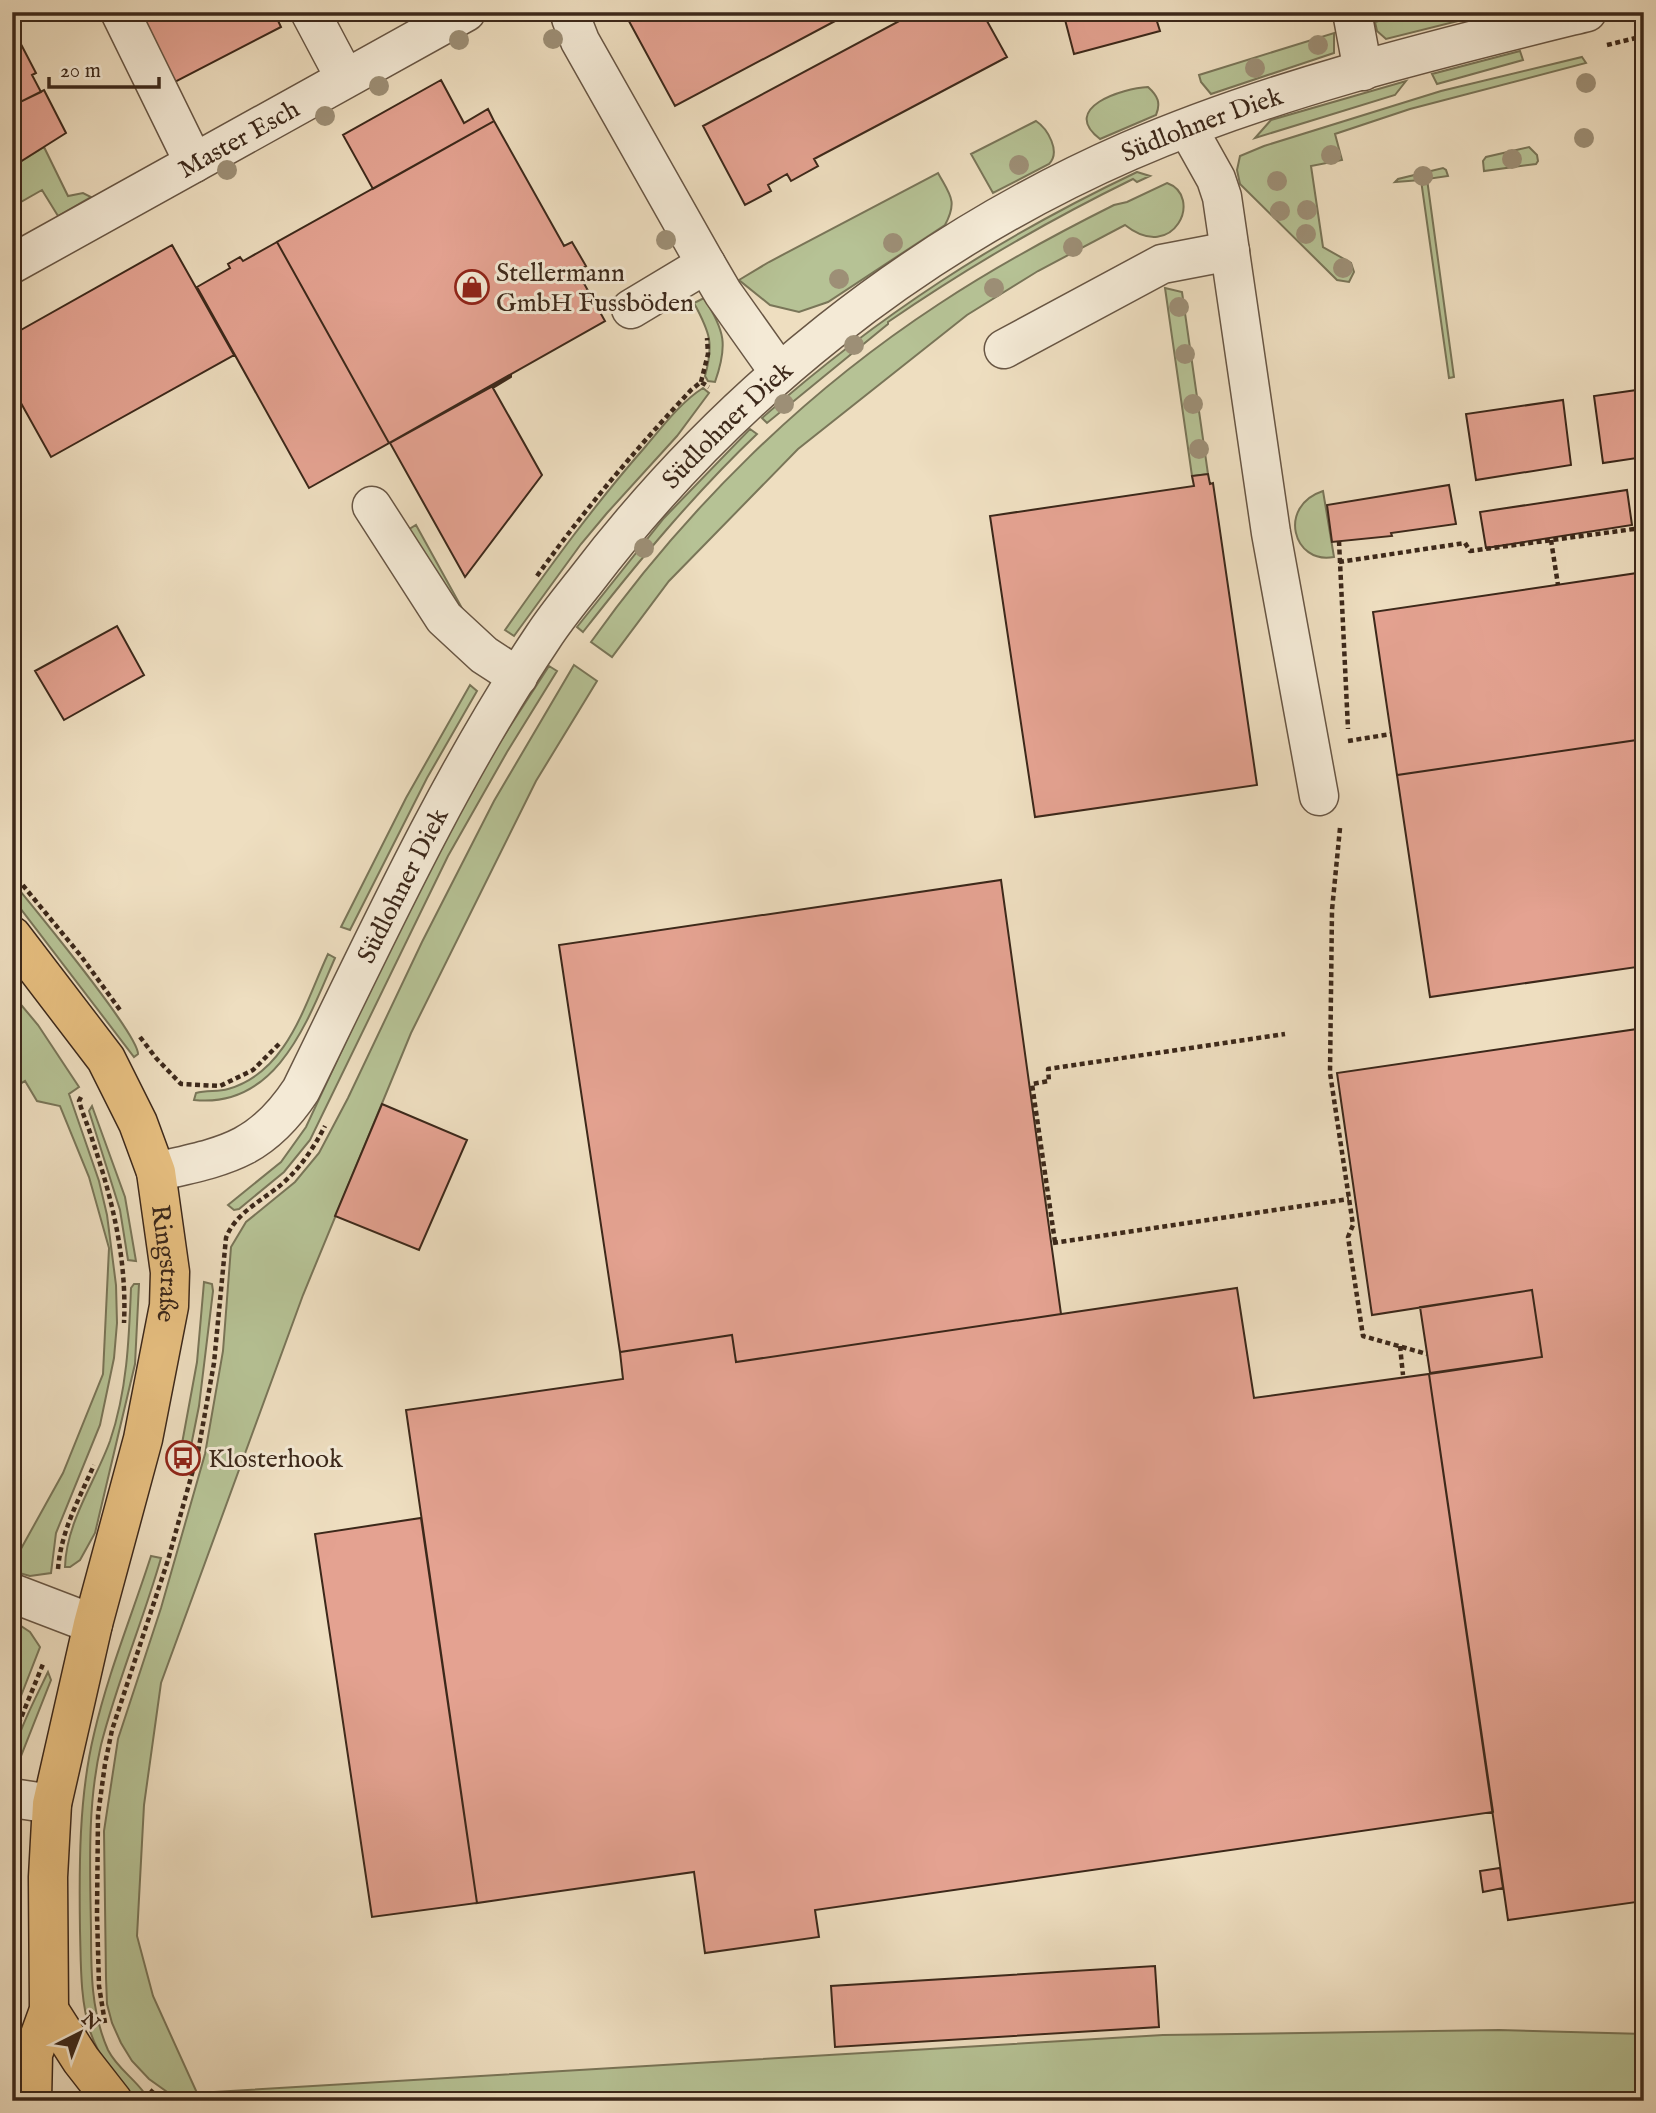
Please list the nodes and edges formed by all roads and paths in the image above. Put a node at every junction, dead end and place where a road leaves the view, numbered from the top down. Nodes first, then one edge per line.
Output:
1 (120, 12) edge
2 (310, 12) edge
3 (466, 12) edge
4 (572, 12) edge
5 (1352, 12) edge
6 (1592, 30) edge
7 (1644, 36) edge
8 (1363, 71) junction
9 (345, 78) junction
10 (1188, 129) junction
11 (194, 163) junction
12 (1230, 251) junction
13 (12, 264) edge
14 (706, 264) junction
15 (631, 309) dead end
16 (1004, 349) dead end
17 (779, 372) junction
18 (372, 506) dead end
19 (1644, 533) edge
20 (1551, 540) junction
21 (1339, 541) dead end
22 (1339, 562) junction
23 (1558, 585) dead end
24 (518, 677) junction
25 (1391, 734) dead end
26 (1348, 741) junction
27 (1347, 754) dead end
28 (1330, 807) joint
29 (12, 872) edge
30 (12, 936) edge
31 (126, 1018) dead end
32 (134, 1028) dead end
33 (1285, 1034) dead end
34 (181, 1084) dead end
35 (81, 1097) dead end
36 (326, 1124) dead end
37 (156, 1172) junction
38 (1349, 1199) junction
39 (124, 1325) dead end
40 (1400, 1346) junction
41 (1427, 1354) dead end
42 (1403, 1375) dead end
43 (97, 1458) dead end
44 (58, 1569) dead end
45 (12, 1593) edge
46 (93, 1624) junction
47 (46, 1656) dead end
48 (12, 1740) edge
49 (12, 1798) edge
50 (52, 1804) junction
51 (49, 2010) junction
52 (106, 2029) dead end
53 (81, 2060) junction
54 (130, 2094) edge
55 (32, 2101) edge
56 (89, 2101) edge
57 (157, 2101) edge

1 - 11 street
2 - 9 street
3 - 9 street, Master Esch
4 - 14 street
5 - 8 street
6 - 7 path
6 - 8 street, Südlohner Diek
8 - 10 street, Südlohner Diek
9 - 11 street, Master Esch
10 - 12 street
10 - 17 street, Südlohner Diek
11 - 13 street, Master Esch
12 - 16 street
12 - 28 street
14 - 15 street
14 - 17 street
17 - 24 street, Südlohner Diek
18 - 24 street
19 - 20 path
20 - 22 path
20 - 23 path
21 - 22 path
22 - 26 path
24 - 37 street, Südlohner Diek
25 - 26 path
26 - 27 path
28 - 38 path
29 - 31 path
30 - 37 main road, Ringstraße
32 - 34 path
33 - 38 path
35 - 39 path
36 - 52 path
37 - 46 main road, Ringstraße
38 - 40 path
40 - 41 path
40 - 42 path
43 - 44 path
45 - 46 street
46 - 50 main road, Ringstraße
47 - 48 path
49 - 50 street
50 - 51 main road, Ringstraße
51 - 53 main road
51 - 55 main road
53 - 54 main road
53 - 56 main road
54 - 57 path

